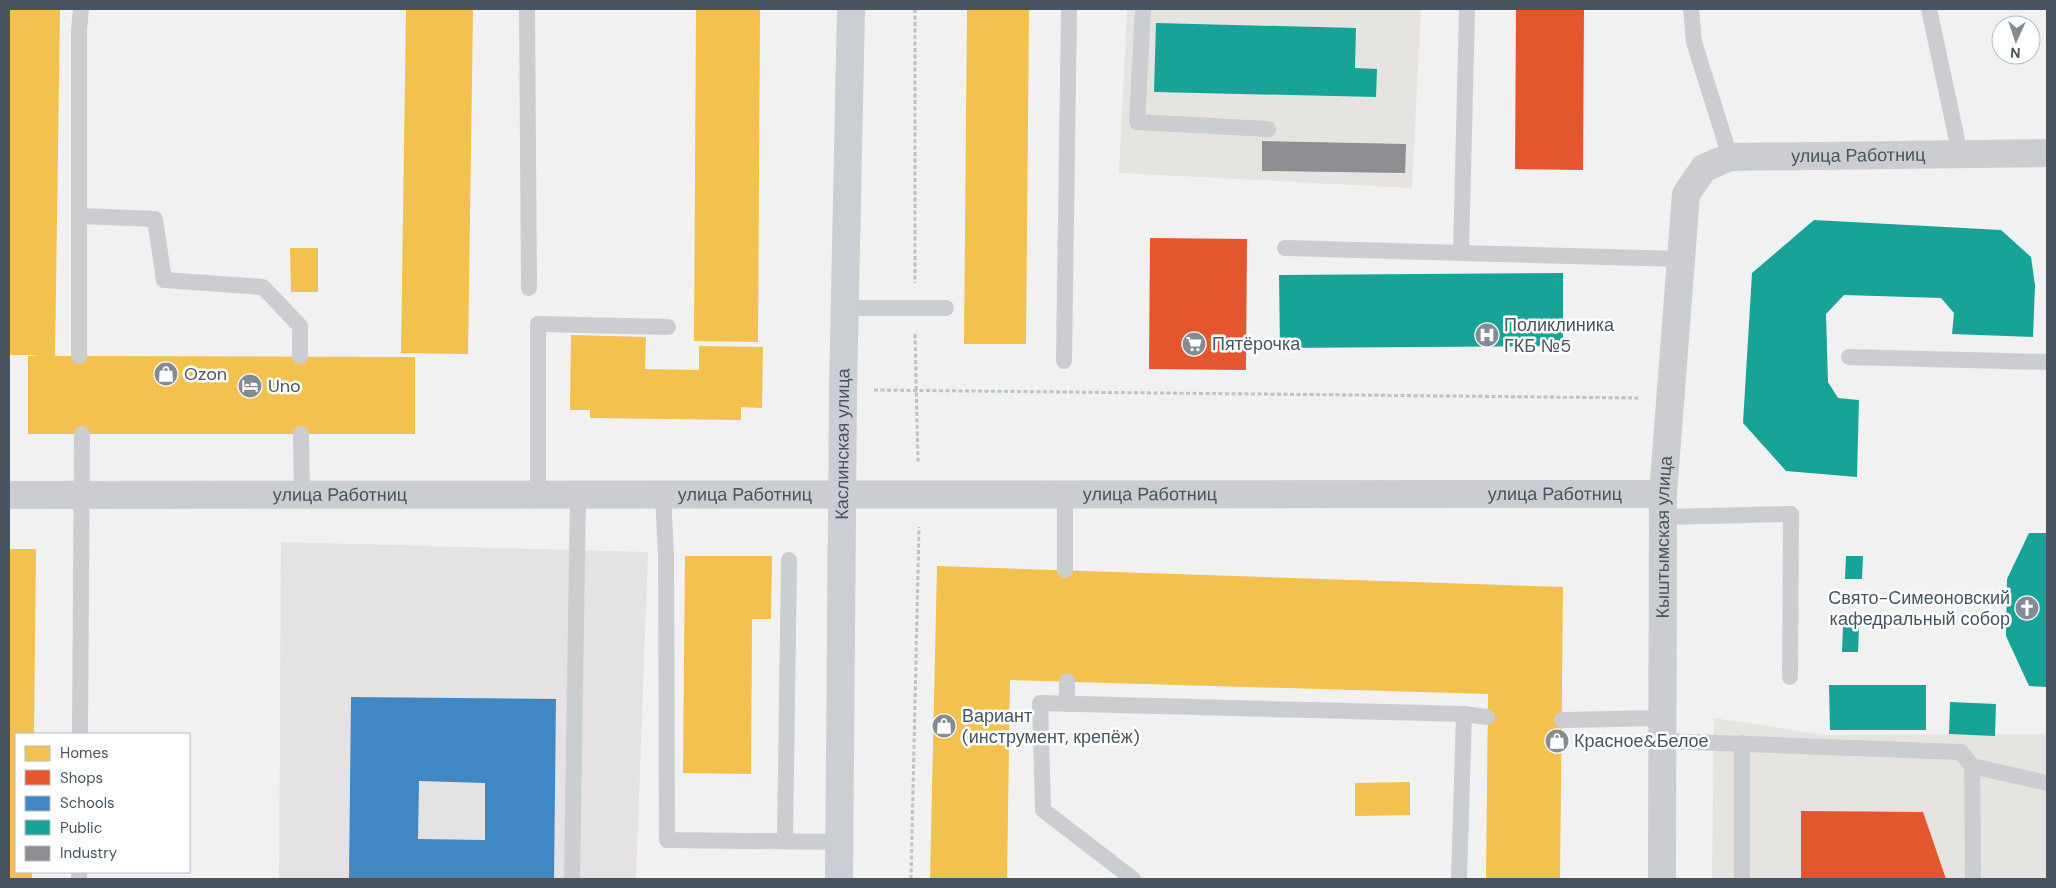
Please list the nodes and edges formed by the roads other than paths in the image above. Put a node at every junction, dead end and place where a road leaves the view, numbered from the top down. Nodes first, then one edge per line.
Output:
1 (81, 9) edge
2 (526, 9) edge
3 (852, 9) edge
4 (1069, 9) edge
5 (1143, 9) edge
6 (1467, 9) edge
7 (1691, 9) edge
8 (1929, 9) edge
9 (1268, 129) dead end
10 (2047, 153) edge
11 (1960, 154) junction
12 (1730, 156) junction
13 (1686, 194) joint
14 (80, 216) junction
15 (1285, 248) dead end
16 (1461, 253) junction
17 (1681, 259) junction
18 (529, 288) dead end
19 (845, 308) junction
20 (946, 308) dead end
21 (668, 327) dead end
22 (79, 356) dead end
23 (300, 356) dead end
24 (1849, 356) dead end
25 (1064, 361) dead end
26 (2047, 362) edge
27 (82, 434) dead end
28 (301, 434) dead end
29 (1065, 494) junction
30 (9, 495) edge
31 (82, 495) junction
32 (302, 495) junction
33 (578, 495) junction
34 (663, 495) junction
35 (842, 495) junction
36 (538, 496) junction
37 (1663, 506) junction
38 (789, 560) dead end
39 (1065, 570) dead end
40 (1790, 677) dead end
41 (1067, 681) dead end
42 (1067, 704) junction
43 (1464, 714) junction
44 (1487, 717) dead end
45 (1562, 720) dead end
46 (1662, 729) junction
47 (80, 733) edge
48 (1742, 743) junction
49 (1972, 766) junction
50 (2047, 783) edge
51 (785, 841) junction
52 (839, 842) junction
53 (572, 879) edge
54 (838, 879) edge
55 (1133, 879) edge
56 (1459, 879) edge
57 (1662, 879) edge
58 (1742, 879) edge
59 (1973, 879) edge

1 - 14 lane
2 - 18 lane
3 - 19 main road, Каслинская улица
4 - 25 lane
5 - 9 lane
6 - 16 lane
7 - 12 lane
8 - 11 lane
10 - 11 street, улица Работниц
11 - 12 street, улица Работниц
12 - 13 street, улица Работниц
13 - 17 street, Кыштымская улица
14 - 22 lane
14 - 23 lane
15 - 16 lane
16 - 17 lane
17 - 37 street, Кыштымская улица
19 - 20 lane
19 - 35 main road, Каслинская улица
21 - 36 lane
24 - 26 lane
27 - 31 lane
28 - 32 lane
29 - 35 street, улица Работниц
29 - 37 street, улица Работниц
29 - 39 lane
30 - 31 street, улица Работниц
31 - 32 street, улица Работниц
31 - 47 lane
32 - 36 street, улица Работниц
33 - 34 street, улица Работниц
33 - 36 street, улица Работниц
33 - 53 lane
34 - 35 street, улица Работниц
34 - 51 lane
35 - 52 main road, Каслинская улица
37 - 40 lane
37 - 46 street, Кыштымская улица
38 - 51 lane
41 - 42 lane
42 - 43 lane
42 - 55 lane
43 - 44 lane
43 - 56 lane
45 - 46 lane
46 - 48 lane
46 - 57 street, Кыштымская улица
48 - 49 lane
48 - 58 lane
49 - 50 lane
49 - 59 lane
51 - 52 lane
52 - 54 main road, Каслинская улица

